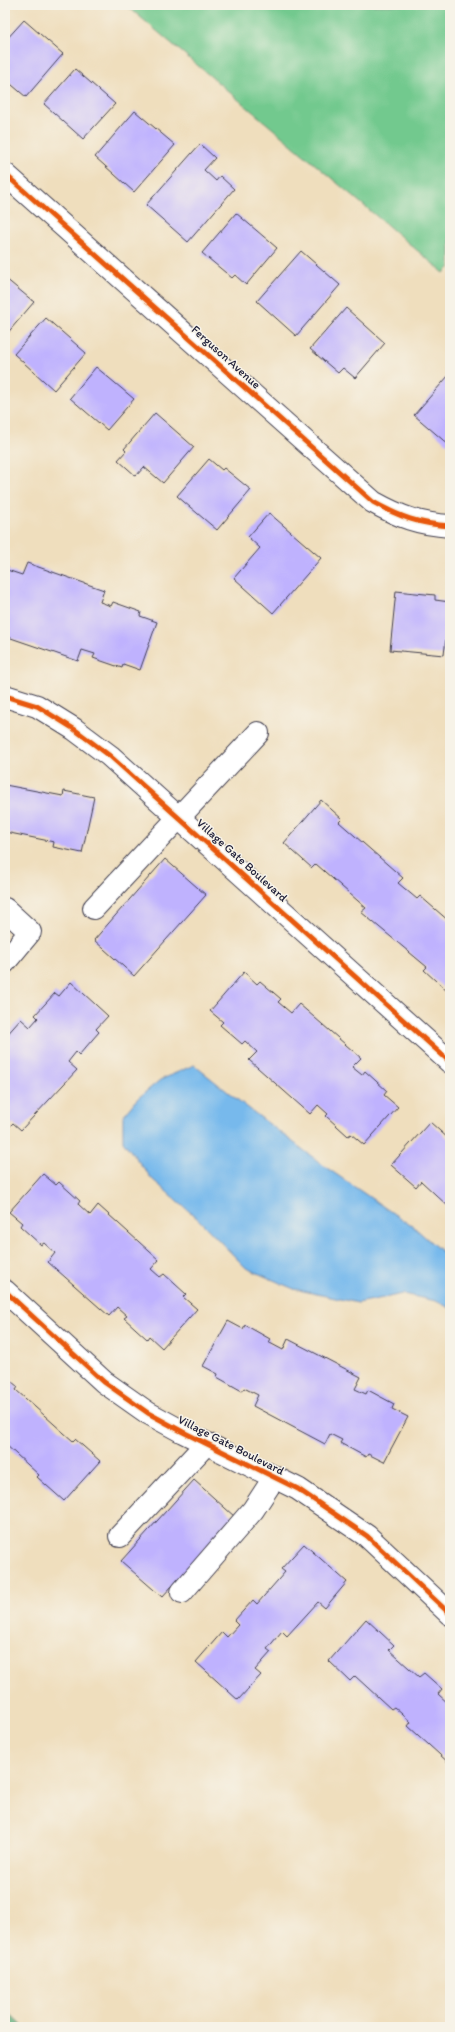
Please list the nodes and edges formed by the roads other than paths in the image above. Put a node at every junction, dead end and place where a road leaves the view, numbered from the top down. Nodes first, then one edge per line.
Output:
1 (5, 174) edge
2 (450, 526) edge
3 (5, 696) edge
4 (258, 733) dead end
5 (179, 818) junction
6 (94, 908) dead end
7 (5, 909) edge
8 (5, 962) edge
9 (450, 1062) edge
10 (5, 1291) edge
11 (206, 1444) junction
12 (274, 1478) junction
13 (120, 1536) dead end
14 (182, 1592) dead end
15 (450, 1614) edge

1 - 2 street, Ferguson Avenue
3 - 5 street, Village Gate Boulevard
4 - 5 street
5 - 6 street
5 - 9 street, Village Gate Boulevard
7 - 8 street
10 - 11 street, Village Gate Boulevard
11 - 12 street, Village Gate Boulevard
11 - 13 street
12 - 14 street
12 - 15 street, Village Gate Boulevard

